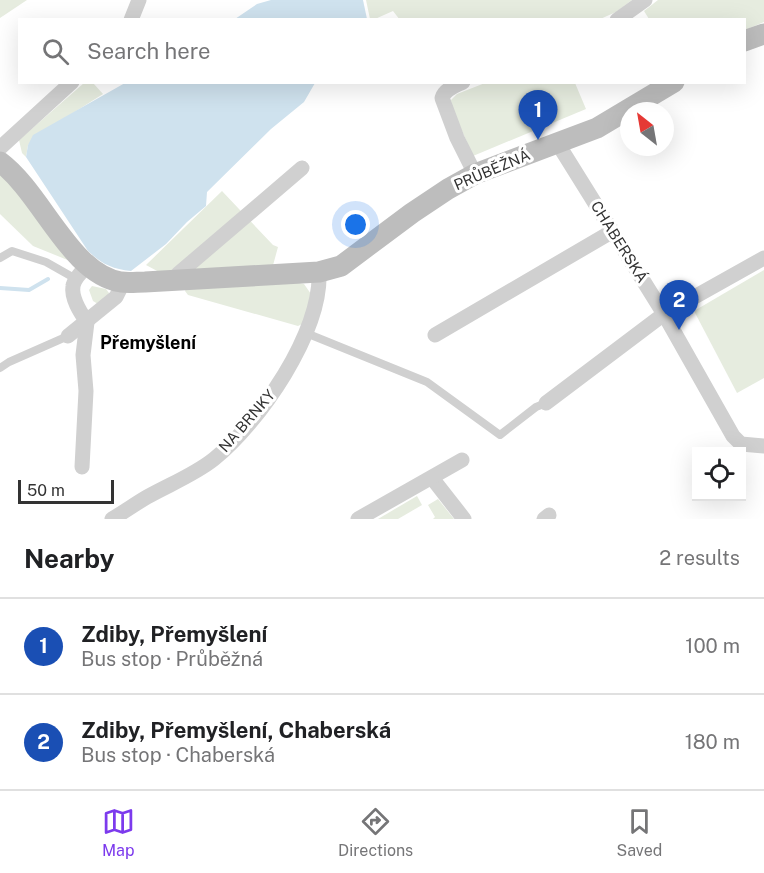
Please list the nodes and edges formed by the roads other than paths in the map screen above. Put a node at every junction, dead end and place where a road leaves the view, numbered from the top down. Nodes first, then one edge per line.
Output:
1 (139, 0) edge
2 (645, 0) edge
3 (132, 18) edge
4 (620, 18) edge
5 (764, 34) edge
6 (746, 40) edge
7 (70, 84) edge
8 (458, 84) edge
9 (671, 84) edge
10 (558, 144) junction
11 (0, 148) edge
12 (0, 162) edge
13 (302, 168) dead end
14 (475, 174) junction
15 (613, 231) junction
16 (0, 258) edge
17 (764, 258) edge
18 (319, 272) junction
19 (81, 273) junction
20 (178, 281) junction
21 (121, 282) junction
22 (664, 314) junction
23 (87, 322) junction
24 (306, 333) junction
25 (435, 335) dead end
26 (68, 336) joint
27 (0, 368) edge
28 (546, 403) joint
29 (764, 446) edge
30 (462, 460) dead end
31 (82, 467) dead end
32 (432, 478) junction
33 (112, 519) edge
34 (358, 519) edge
35 (464, 519) edge

1 - 3 street
2 - 4 street
5 - 6 street
7 - 11 street
8 - 14 street
9 - 10 street, PRŮBĚŽNÁ
10 - 14 street, PRŮBĚŽNÁ
10 - 15 street, CHABERSKÁ
12 - 19 street
13 - 20 street
14 - 18 street, PRŮBĚŽNÁ
15 - 22 street, CHABERSKÁ
15 - 25 street
16 - 19 lane
17 - 22 street
18 - 20 street, PRŮBĚŽNÁ
18 - 24 street, NA BRNKY
19 - 21 street
19 - 23 street
20 - 21 street, PRŮBĚŽNÁ
21 - 23 street
22 - 28 street
22 - 29 street, CHABERSKÁ
23 - 26 street
23 - 31 street
24 - 28 lane
24 - 33 street, NA BRNKY
26 - 27 lane
30 - 32 street
32 - 34 street
32 - 35 street

